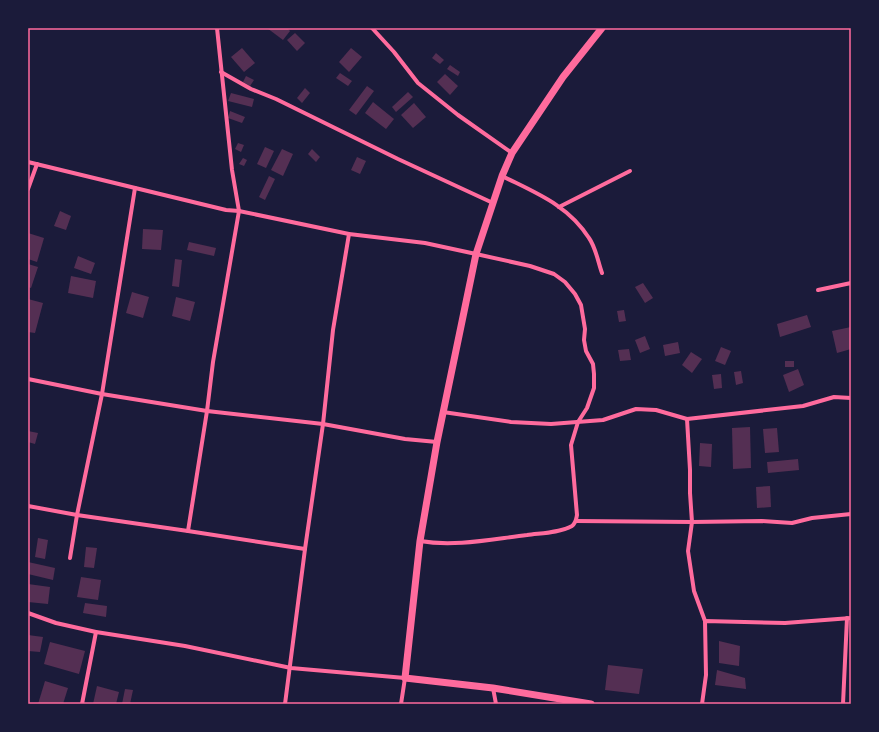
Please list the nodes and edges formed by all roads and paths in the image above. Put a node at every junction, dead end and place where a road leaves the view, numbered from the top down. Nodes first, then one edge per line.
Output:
1 (217, 28) edge
2 (372, 28) edge
3 (602, 28) edge
4 (222, 72) junction
5 (512, 154) junction
6 (28, 162) edge
7 (37, 164) junction
8 (630, 171) dead end
9 (502, 176) junction
10 (135, 188) junction
11 (28, 189) edge
12 (493, 203) junction
13 (559, 207) junction
14 (239, 211) junction
15 (349, 234) junction
16 (476, 254) junction
17 (602, 273) dead end
18 (851, 283) edge
19 (818, 290) dead end
20 (28, 379) edge
21 (102, 394) junction
22 (851, 398) edge
23 (207, 411) junction
24 (443, 412) junction
25 (687, 419) junction
26 (578, 422) junction
27 (323, 424) junction
28 (437, 442) junction
29 (28, 506) edge
30 (851, 514) edge
31 (77, 515) junction
32 (576, 521) junction
33 (692, 522) junction
34 (188, 531) junction
35 (420, 541) junction
36 (305, 549) junction
37 (70, 558) dead end
38 (29, 614) edge
39 (849, 618) edge
40 (705, 621) junction
41 (96, 632) junction
42 (291, 668) junction
43 (405, 678) junction
44 (493, 688) junction
45 (82, 704) edge
46 (285, 704) edge
47 (401, 704) edge
48 (496, 704) edge
49 (590, 704) edge
50 (702, 704) edge
51 (843, 704) edge

1 - 4 street
2 - 5 street
3 - 5 street
4 - 12 street
4 - 14 street
5 - 9 street
6 - 7 street
7 - 10 street
7 - 11 street
8 - 13 street
9 - 12 street
9 - 13 street
10 - 14 street
10 - 21 street
12 - 16 street
13 - 17 street
14 - 15 street
14 - 23 street
15 - 16 street
15 - 27 street
16 - 24 street
16 - 26 street
18 - 19 street
20 - 21 street
21 - 23 street
21 - 31 street
22 - 25 street
23 - 27 street
23 - 34 street
24 - 26 street
24 - 28 street
25 - 26 street
25 - 33 street
26 - 32 street
27 - 28 street
27 - 36 street
28 - 35 street
29 - 31 street
30 - 33 street
31 - 34 street
31 - 37 street
32 - 33 street
32 - 35 street
33 - 40 street
34 - 36 street
35 - 43 street
36 - 42 street
38 - 41 street
39 - 40 street
39 - 51 street
40 - 50 street
41 - 42 street
41 - 45 street
42 - 43 street
42 - 46 street
43 - 44 street
43 - 47 street
44 - 48 street
44 - 49 street

